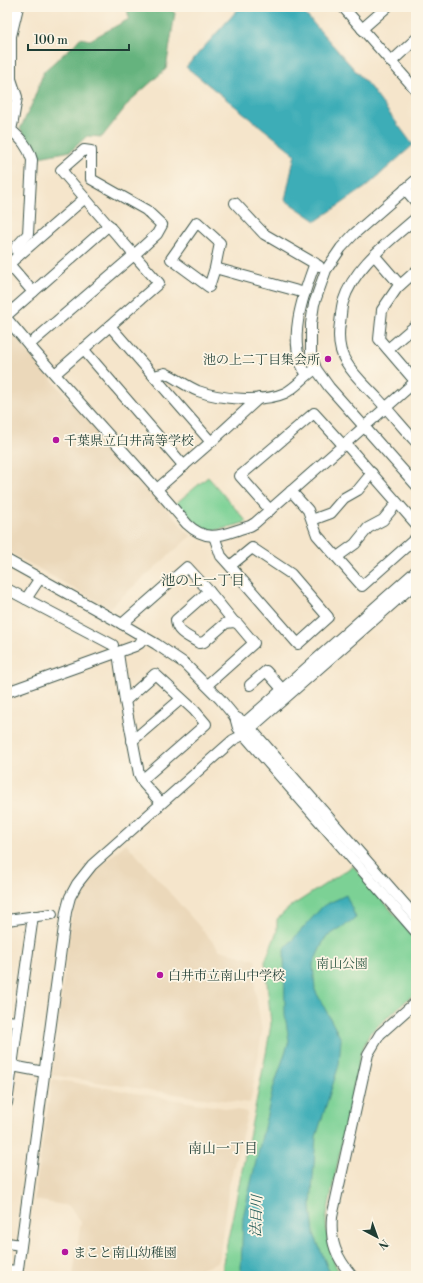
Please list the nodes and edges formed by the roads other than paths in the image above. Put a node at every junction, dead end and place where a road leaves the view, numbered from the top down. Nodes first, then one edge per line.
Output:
1 (18, 7) edge
2 (343, 7) edge
3 (387, 7) edge
4 (362, 29) junction
5 (416, 39) edge
6 (391, 62) junction
7 (416, 90) edge
8 (416, 180) edge
9 (405, 189) junction
10 (85, 198) junction
11 (416, 202) edge
12 (234, 203) dead end
13 (416, 218) edge
14 (109, 226) junction
15 (134, 255) junction
16 (374, 255) junction
17 (18, 256) junction
18 (314, 263) junction
19 (215, 268) junction
20 (326, 270) junction
21 (416, 271) edge
22 (400, 285) junction
23 (33, 292) junction
24 (305, 293) junction
25 (7, 315) edge
26 (7, 319) edge
27 (416, 325) edge
28 (110, 326) junction
29 (29, 345) junction
30 (84, 349) junction
31 (388, 349) junction
32 (316, 369) junction
33 (55, 374) junction
34 (307, 375) junction
35 (154, 376) junction
36 (416, 381) edge
37 (259, 398) junction
38 (386, 407) junction
39 (364, 426) junction
40 (414, 438) edge
41 (211, 442) junction
42 (344, 444) junction
43 (184, 466) junction
44 (372, 474) junction
45 (416, 485) edge
46 (157, 489) junction
47 (291, 491) junction
48 (397, 503) junction
49 (270, 510) junction
50 (312, 520) junction
51 (416, 524) edge
52 (214, 536) junction
53 (416, 538) edge
54 (337, 557) junction
55 (7, 560) edge
56 (230, 566) junction
57 (416, 571) edge
58 (40, 578) junction
59 (416, 583) edge
60 (7, 589) edge
61 (209, 591) junction
62 (26, 599) junction
63 (234, 622) junction
64 (122, 624) junction
65 (144, 637) junction
66 (115, 649) junction
67 (207, 685) junction
68 (250, 685) dead end
69 (282, 689) junction
70 (7, 692) edge
71 (181, 700) junction
72 (125, 701) junction
73 (244, 728) junction
74 (132, 742) junction
75 (142, 780) junction
76 (161, 803) junction
77 (52, 914) dead end
78 (33, 916) junction
79 (416, 918) edge
80 (7, 920) edge
81 (416, 932) edge
82 (416, 1002) edge
83 (7, 1021) edge
84 (18, 1022) junction
85 (9, 1066) edge
86 (44, 1072) junction
87 (7, 1104) edge
88 (7, 1243) edge
89 (21, 1245) junction
90 (14, 1272) edge
91 (352, 1276) edge

1 - 17 street
2 - 4 street
3 - 4 street
4 - 6 street
5 - 6 street
6 - 7 street
8 - 9 street
9 - 11 street
9 - 20 street
10 - 14 street
10 - 15 street
10 - 17 street
12 - 18 street
13 - 16 street
14 - 15 street
14 - 23 street
15 - 28 street
15 - 29 street
16 - 22 street
16 - 38 street
17 - 23 street
18 - 20 street
18 - 24 street
19 - 19 street
19 - 24 street
20 - 32 street
21 - 22 street
22 - 31 street
23 - 25 street
24 - 34 street
26 - 29 street
27 - 31 street
28 - 30 street
28 - 35 street
29 - 33 street
30 - 33 street
30 - 43 street
31 - 36 street
32 - 34 street
32 - 39 street
33 - 46 street
34 - 37 street
35 - 37 street
35 - 41 street
36 - 38 street
37 - 41 street
38 - 39 street
38 - 40 street
39 - 42 street
39 - 45 street
41 - 43 street
42 - 44 street
42 - 47 street
42 - 49 street
43 - 46 street
44 - 48 street
44 - 50 street
46 - 52 street
47 - 49 street
47 - 50 street
48 - 51 street
48 - 54 street
49 - 52 street
50 - 54 street
52 - 56 street
53 - 54 street
55 - 58 street
56 - 56 street
57 - 69 street
58 - 62 street
58 - 64 street
59 - 73 street
60 - 62 street
61 - 63 street
61 - 63 street
61 - 64 street
62 - 66 street
63 - 67 street
64 - 65 street
65 - 66 street
65 - 67 street
66 - 70 street
66 - 72 street
67 - 73 street
68 - 69 street
69 - 73 street
71 - 72 street
71 - 74 street
71 - 75 street
72 - 74 street
73 - 76 street
73 - 79 street
73 - 81 street
74 - 75 street
75 - 76 street
76 - 86 street
77 - 78 street
78 - 80 street
78 - 84 street
82 - 91 street
83 - 84 street
84 - 85 street
85 - 86 street
85 - 87 street
86 - 89 street
88 - 89 street
89 - 90 street

